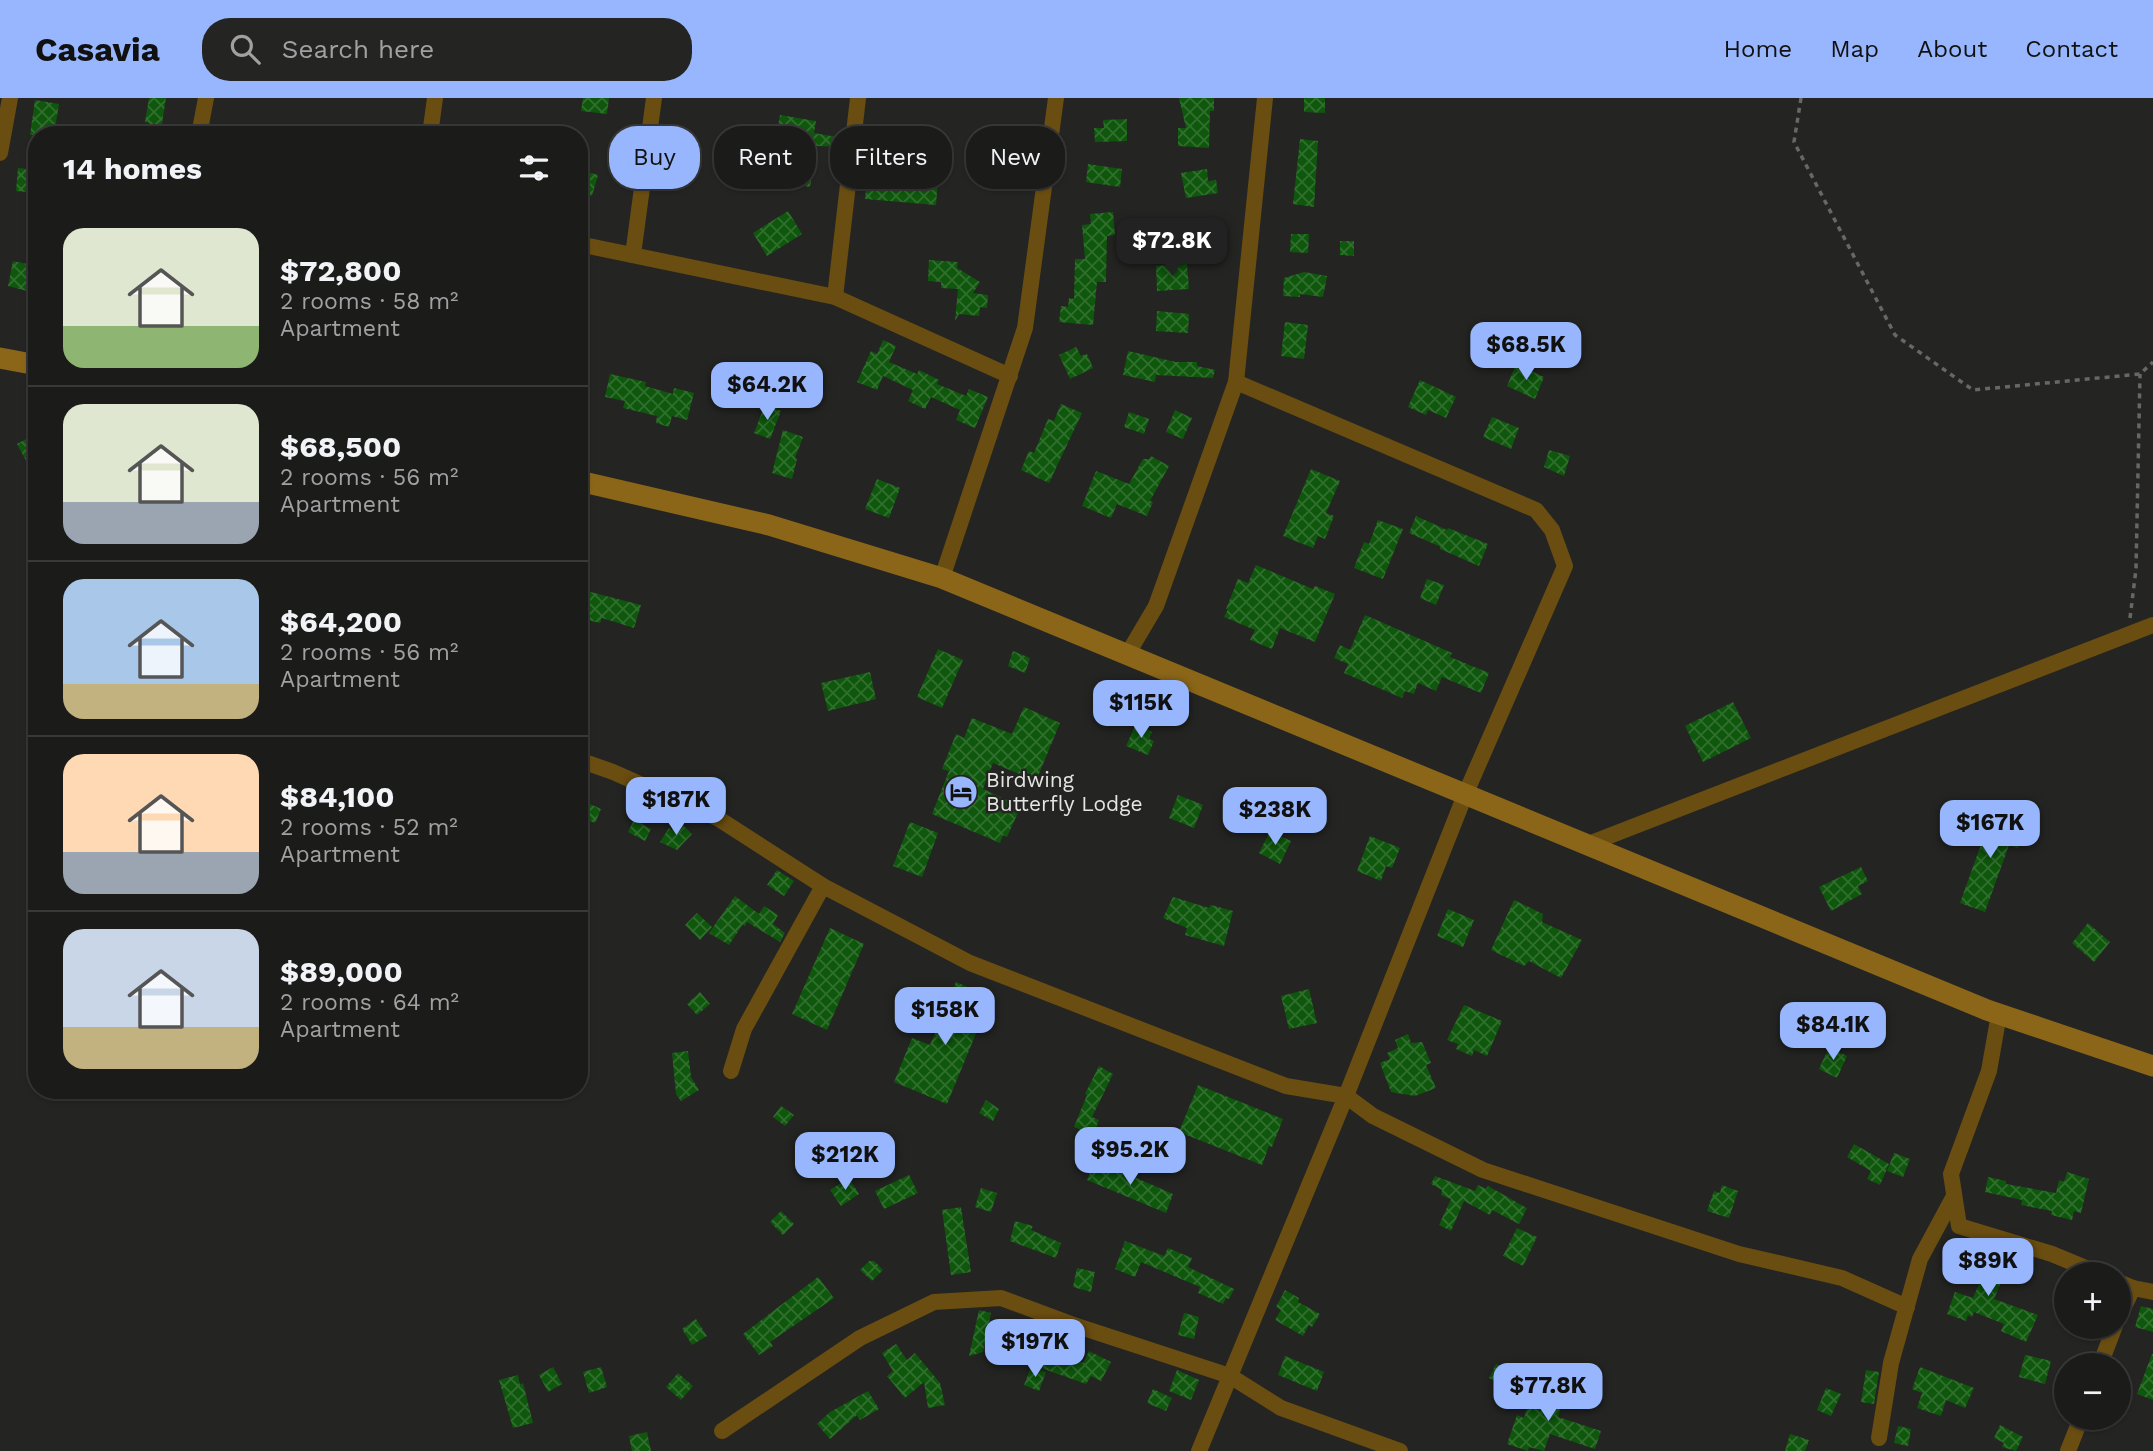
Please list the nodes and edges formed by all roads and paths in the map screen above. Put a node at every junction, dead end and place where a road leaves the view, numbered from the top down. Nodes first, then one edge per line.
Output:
1 (10, 98) edge
2 (206, 98) edge
3 (435, 98) edge
4 (654, 98) edge
5 (858, 98) edge
6 (1056, 98) edge
7 (1265, 98) edge
8 (1801, 98) edge
9 (201, 126) edge
10 (431, 126) edge
11 (0, 153) edge
12 (588, 246) edge
13 (633, 256) junction
14 (835, 297) junction
15 (0, 358) edge
16 (2153, 362) edge
17 (28, 363) edge
18 (2140, 374) junction
19 (1010, 376) junction
20 (1236, 382) junction
21 (588, 483) edge
22 (942, 578) junction
23 (2153, 625) edge
24 (2128, 634) junction
25 (1126, 655) junction
26 (588, 764) edge
27 (1465, 795) junction
28 (1586, 845) junction
29 (823, 886) junction
30 (2000, 1014) junction
31 (2153, 1066) edge
32 (731, 1071) dead end
33 (1346, 1096) junction
34 (1954, 1196) junction
35 (2071, 1262) edge
36 (2131, 1286) edge
37 (2153, 1292) edge
38 (1907, 1307) junction
39 (1230, 1376) junction
40 (2076, 1430) edge
41 (722, 1431) dead end
42 (1879, 1438) dead end
43 (1199, 1451) edge
44 (1399, 1451) edge
45 (2068, 1451) edge

1 - 11 street
2 - 9 street
3 - 10 street
4 - 13 street
5 - 14 street
6 - 19 street
7 - 20 street
8 - 18 path
12 - 13 street
13 - 14 street
14 - 19 street
15 - 17 main road
16 - 18 path
18 - 24 path
19 - 22 street
20 - 25 street
20 - 27 street
21 - 22 main road
22 - 25 main road
23 - 24 street
24 - 28 street
25 - 27 main road
26 - 29 street
27 - 28 main road
27 - 33 street
28 - 30 main road
29 - 32 street
29 - 33 street
30 - 31 main road
30 - 34 street
33 - 38 street
33 - 39 street
34 - 35 street
34 - 38 street
36 - 37 street
38 - 42 street
39 - 41 street
39 - 43 street
39 - 44 street
40 - 45 street

